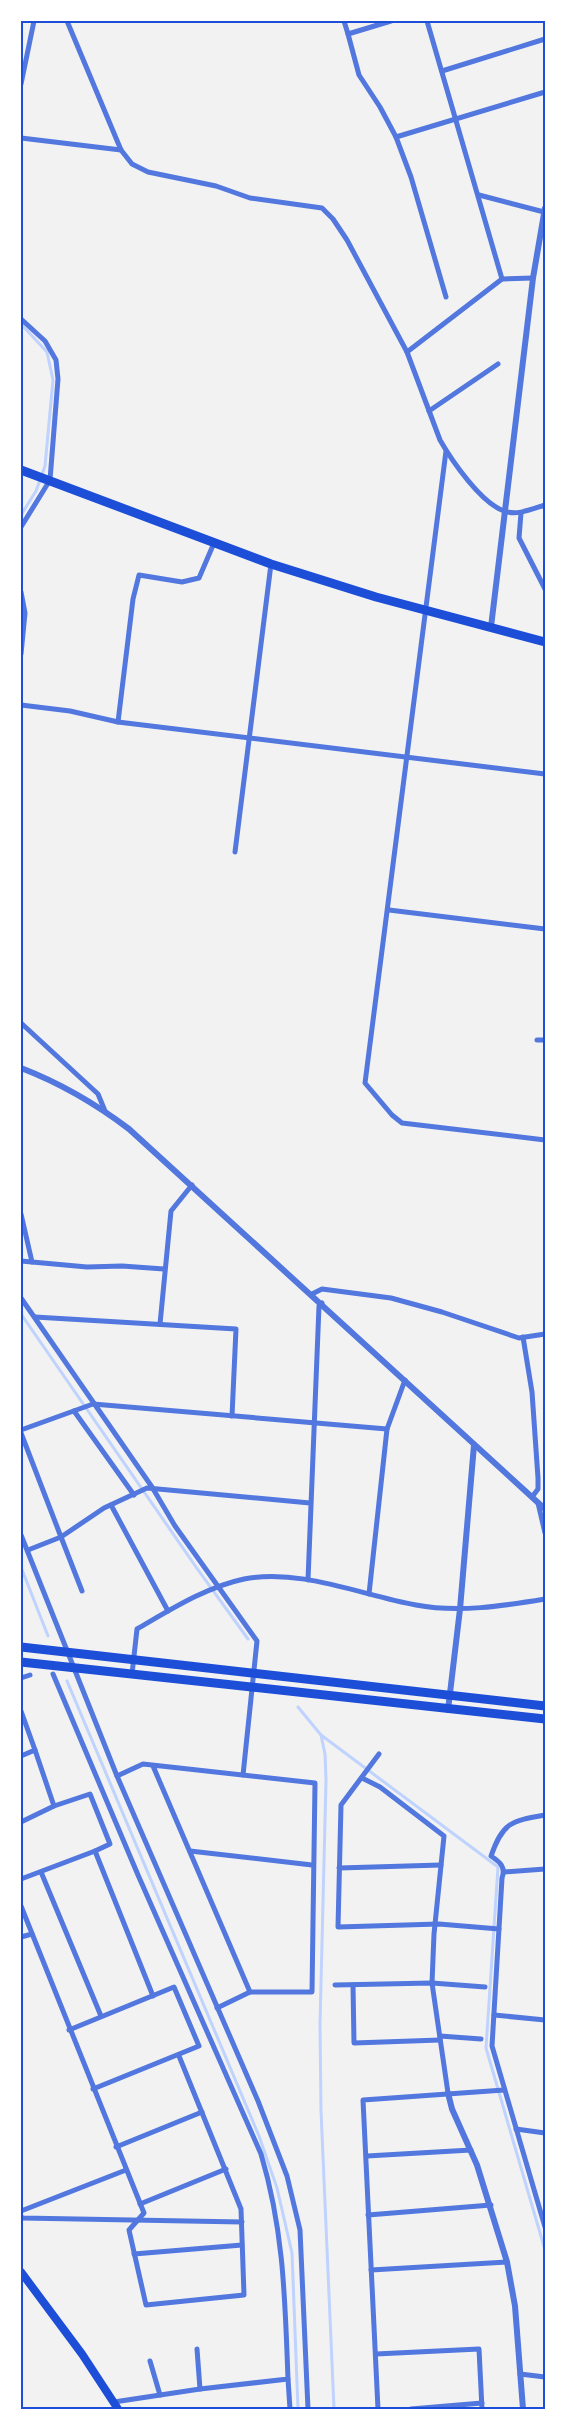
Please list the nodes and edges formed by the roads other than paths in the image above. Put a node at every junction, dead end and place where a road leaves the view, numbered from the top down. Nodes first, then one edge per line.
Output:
1 (34, 21) edge
2 (67, 21) edge
3 (344, 21) edge
4 (391, 21) edge
5 (427, 21) edge
6 (348, 34) junction
7 (545, 39) edge
8 (442, 70) junction
9 (21, 84) edge
10 (545, 92) edge
11 (456, 118) junction
12 (396, 137) junction
13 (21, 138) edge
14 (121, 150) junction
15 (479, 195) junction
16 (545, 208) edge
17 (544, 212) edge
18 (533, 278) junction
19 (502, 279) junction
20 (446, 297) dead end
21 (21, 319) edge
22 (407, 352) junction
23 (498, 364) dead end
24 (429, 411) junction
25 (446, 451) junction
26 (21, 470) edge
27 (50, 480) junction
28 (545, 505) edge
29 (505, 512) junction
30 (522, 512) junction
31 (21, 528) edge
32 (214, 543) junction
33 (270, 564) junction
34 (545, 589) edge
35 (21, 592) edge
36 (425, 610) junction
37 (491, 627) junction
38 (545, 642) edge
39 (21, 654) edge
40 (21, 705) edge
41 (118, 722) junction
42 (250, 739) junction
43 (408, 759) junction
44 (545, 774) edge
45 (235, 852) dead end
46 (389, 910) junction
47 (545, 929) edge
48 (21, 1024) edge
49 (537, 1040) dead end
50 (545, 1040) edge
51 (21, 1068) edge
52 (106, 1111) junction
53 (545, 1140) edge
54 (192, 1185) junction
55 (21, 1214) edge
56 (21, 1262) edge
57 (32, 1262) junction
58 (164, 1269) junction
59 (312, 1294) junction
60 (21, 1298) edge
61 (322, 1303) junction
62 (35, 1317) junction
63 (160, 1324) junction
64 (545, 1334) edge
65 (523, 1337) junction
66 (405, 1380) junction
67 (93, 1404) junction
68 (74, 1411) junction
69 (232, 1416) junction
70 (313, 1423) junction
71 (387, 1429) junction
72 (21, 1431) edge
73 (474, 1445) junction
74 (152, 1487) junction
75 (134, 1495) junction
76 (532, 1497) junction
77 (310, 1503) junction
78 (538, 1503) junction
79 (111, 1505) junction
80 (545, 1509) edge
81 (545, 1533) edge
82 (21, 1535) edge
83 (62, 1537) junction
84 (28, 1550) junction
85 (308, 1580) junction
86 (220, 1587) junction
87 (82, 1591) dead end
88 (369, 1594) junction
89 (545, 1600) edge
90 (460, 1609) junction
91 (168, 1611) junction
92 (21, 1647) edge
93 (67, 1652) junction
94 (134, 1660) junction
95 (21, 1662) edge
96 (74, 1667) junction
97 (53, 1674) dead end
98 (132, 1674) junction
99 (254, 1674) junction
100 (30, 1675) dead end
101 (21, 1678) edge
102 (253, 1688) junction
103 (450, 1696) junction
104 (545, 1706) edge
105 (448, 1710) junction
106 (21, 1711) edge
107 (545, 1719) edge
108 (35, 1750) junction
109 (379, 1754) dead end
110 (21, 1756) edge
111 (153, 1766) junction
112 (243, 1775) junction
113 (117, 1776) junction
114 (362, 1778) junction
115 (54, 1806) junction
116 (545, 1815) edge
117 (21, 1822) edge
118 (94, 1851) junction
119 (190, 1852) junction
120 (312, 1865) junction
121 (441, 1866) junction
122 (339, 1868) junction
123 (545, 1869) edge
124 (41, 1872) junction
125 (504, 1872) junction
126 (21, 1879) edge
127 (21, 1906) edge
128 (435, 1925) junction
129 (499, 1928) junction
130 (32, 1934) junction
131 (21, 1937) edge
132 (432, 1983) junction
133 (335, 1985) dead end
134 (353, 1985) junction
135 (485, 1987) dead end
136 (250, 1992) junction
137 (154, 1996) junction
138 (217, 2008) junction
139 (494, 2015) junction
140 (101, 2016) junction
141 (545, 2020) edge
142 (69, 2030) junction
143 (440, 2038) junction
144 (480, 2039) dead end
145 (179, 2056) junction
146 (93, 2089) junction
147 (504, 2090) junction
148 (448, 2094) junction
149 (202, 2112) junction
150 (516, 2129) junction
151 (545, 2133) edge
152 (116, 2146) junction
153 (471, 2150) junction
154 (367, 2156) junction
155 (126, 2170) junction
156 (226, 2170) junction
157 (140, 2204) junction
158 (491, 2205) junction
159 (21, 2211) edge
160 (368, 2215) junction
161 (21, 2216) edge
162 (543, 2217) edge
163 (138, 2220) junction
164 (242, 2222) junction
165 (545, 2227) edge
166 (242, 2245) junction
167 (134, 2254) junction
168 (507, 2262) junction
169 (371, 2270) junction
170 (21, 2272) edge
171 (197, 2349) dead end
172 (376, 2354) junction
173 (150, 2361) dead end
174 (520, 2374) junction
175 (545, 2377) edge
176 (288, 2380) junction
177 (200, 2389) junction
178 (160, 2395) junction
179 (116, 2405) edge
180 (482, 2406) edge
181 (290, 2409) edge
182 (308, 2409) edge
183 (378, 2409) edge
184 (411, 2409) edge
185 (523, 2409) edge

1 - 9 street
2 - 14 street
3 - 6 street
4 - 6 street
5 - 8 street
6 - 12 street
7 - 8 street
8 - 11 street
10 - 11 street
11 - 12 street
11 - 15 street
12 - 20 street
13 - 14 street
14 - 22 street
15 - 17 street
15 - 19 street
16 - 17 street
17 - 18 street
18 - 19 street
18 - 29 street
19 - 22 street
21 - 27 street
22 - 24 street
23 - 24 street
24 - 25 street
25 - 29 street
25 - 36 street
26 - 27 main road
27 - 31 street
27 - 32 main road
28 - 30 street
29 - 30 street
29 - 37 street
30 - 34 street
32 - 33 main road
32 - 41 street
33 - 36 main road
33 - 42 street
35 - 39 street
36 - 37 main road
36 - 43 street
37 - 38 main road
40 - 41 street
41 - 42 street
42 - 43 street
42 - 45 street
43 - 44 street
43 - 46 street
46 - 47 street
46 - 53 street
48 - 52 street
49 - 50 street
51 - 52 street
52 - 54 street
54 - 58 street
54 - 59 street
55 - 57 street
56 - 57 street
57 - 58 street
58 - 63 street
59 - 61 street
59 - 65 street
60 - 62 street
61 - 66 street
61 - 70 street
62 - 63 street
62 - 67 street
63 - 69 street
64 - 65 street
65 - 76 street
66 - 71 street
66 - 73 street
67 - 68 street
67 - 69 street
67 - 74 street
68 - 72 street
68 - 75 street
69 - 70 street
70 - 71 street
70 - 77 street
71 - 88 street
72 - 83 street
73 - 76 street
73 - 90 street
74 - 75 street
74 - 77 street
74 - 86 street
75 - 79 street
76 - 78 street
77 - 85 street
78 - 80 street
78 - 81 street
79 - 83 street
79 - 91 street
82 - 84 street
83 - 84 street
83 - 87 street
84 - 93 street
85 - 86 street
85 - 88 street
86 - 91 street
86 - 99 street
88 - 90 street
89 - 90 street
90 - 103 street
91 - 94 street
92 - 93 main road
93 - 94 main road
93 - 96 street
94 - 98 street
94 - 99 main road
95 - 96 main road
96 - 98 main road
96 - 113 street
97 - 176 street
98 - 102 main road
99 - 102 street
99 - 103 main road
100 - 101 street
102 - 105 main road
102 - 112 street
103 - 104 main road
103 - 105 street
105 - 107 main road
106 - 108 street
108 - 110 street
108 - 115 street
109 - 114 street
111 - 112 street
111 - 113 street
111 - 119 street
112 - 120 street
113 - 138 street
114 - 121 street
114 - 122 street
115 - 117 street
115 - 118 street
116 - 125 street
118 - 124 street
118 - 137 street
119 - 120 street
119 - 136 street
120 - 136 street
121 - 122 street
121 - 128 street
122 - 128 street
123 - 125 street
124 - 126 street
124 - 140 street
125 - 129 street
127 - 130 street
128 - 129 street
128 - 132 street
129 - 139 street
130 - 131 street
130 - 142 street
132 - 134 street
132 - 135 street
132 - 143 street
133 - 134 street
134 - 143 street
136 - 138 street
137 - 140 street
137 - 145 street
138 - 182 street
139 - 141 street
139 - 147 street
140 - 142 street
142 - 146 street
143 - 144 street
143 - 148 street
145 - 146 street
145 - 149 street
146 - 152 street
147 - 148 street
147 - 150 street
148 - 153 street
148 - 154 street
149 - 152 street
149 - 156 street
150 - 151 street
150 - 162 street
152 - 155 street
153 - 154 street
153 - 158 street
154 - 160 street
155 - 157 street
155 - 159 street
156 - 157 street
156 - 164 street
157 - 163 street
158 - 160 street
158 - 168 street
160 - 169 street
161 - 163 street
162 - 165 street
163 - 164 street
163 - 167 street
164 - 166 street
166 - 167 street
166 - 167 street
168 - 169 street
168 - 174 street
169 - 172 street
170 - 179 main road
171 - 177 street
172 - 180 street
172 - 183 street
173 - 178 street
174 - 175 street
174 - 185 street
176 - 177 street
176 - 181 street
177 - 178 street
178 - 179 street
180 - 184 street

